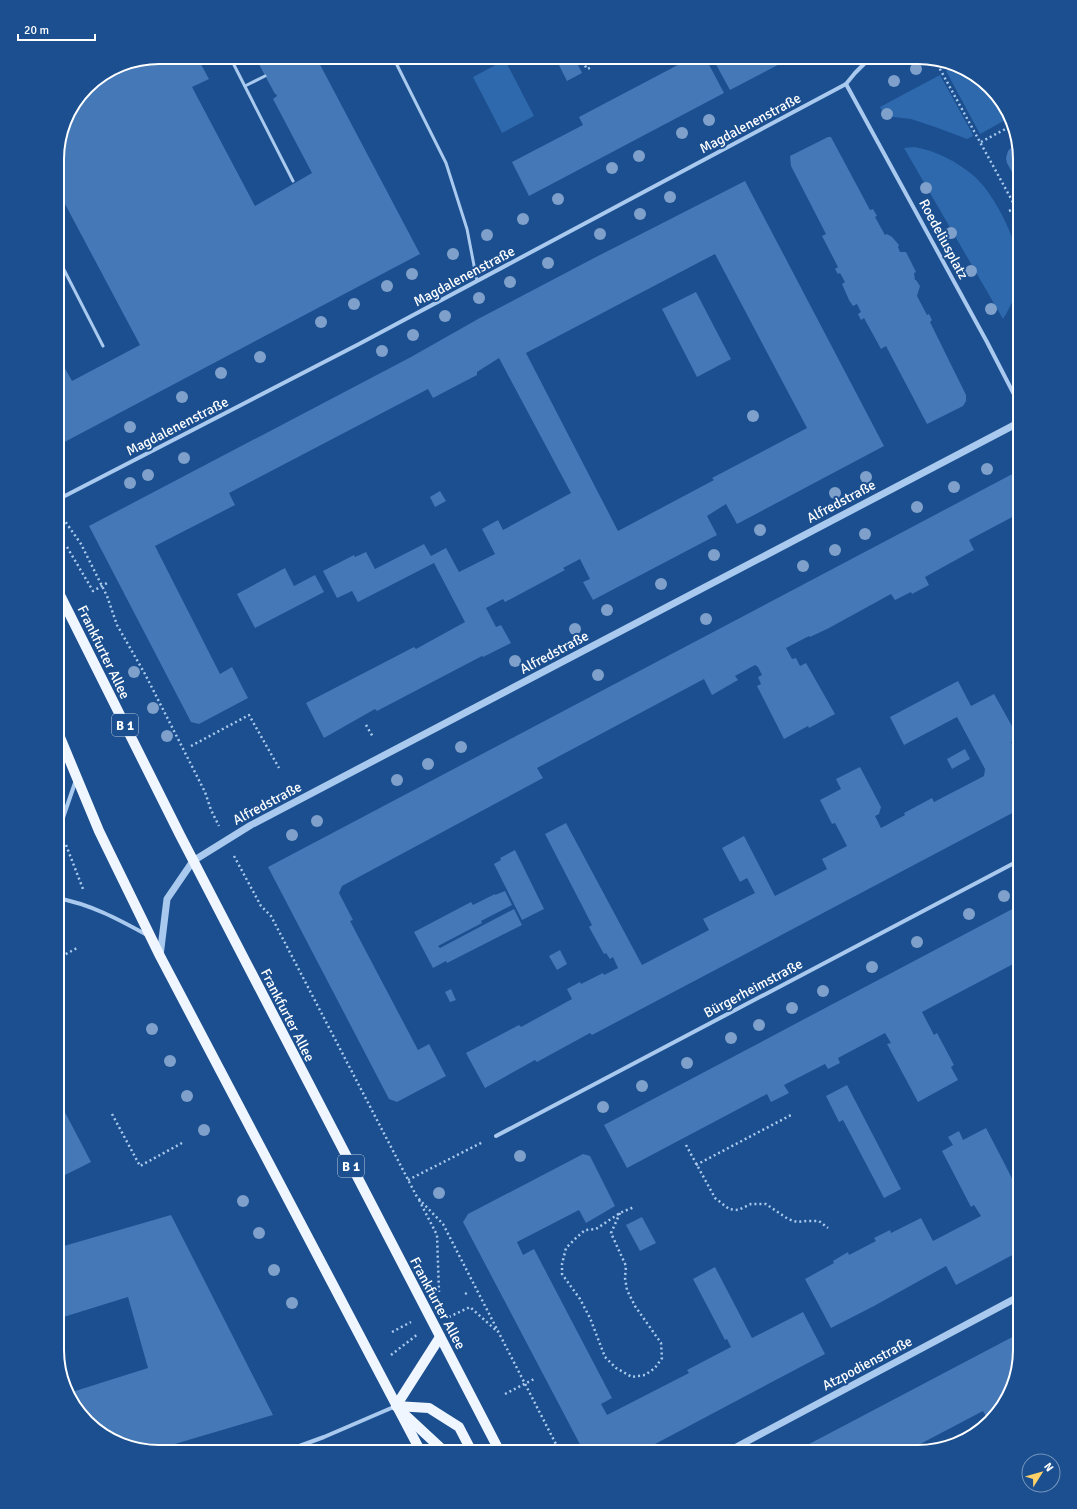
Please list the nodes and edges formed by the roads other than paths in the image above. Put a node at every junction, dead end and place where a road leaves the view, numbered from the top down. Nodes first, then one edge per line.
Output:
1 (234, 64) edge
2 (396, 64) edge
3 (864, 64) edge
4 (265, 76) dead end
5 (846, 84) junction
6 (246, 86) junction
7 (293, 181) dead end
8 (64, 270) edge
9 (477, 281) junction
10 (102, 346) dead end
11 (1013, 393) edge
12 (1013, 426) edge
13 (64, 496) edge
14 (64, 603) edge
15 (64, 748) edge
16 (76, 778) junction
17 (64, 816) edge
18 (193, 861) junction
19 (1013, 864) edge
20 (64, 900) edge
21 (151, 937) junction
22 (160, 956) junction
23 (496, 1136) road end
24 (1013, 1300) edge
25 (440, 1337) junction
26 (396, 1406) junction
27 (302, 1445) edge
28 (416, 1445) edge
29 (437, 1445) edge
30 (468, 1445) edge
31 (496, 1445) edge
32 (740, 1445) edge

1 - 6 lane
2 - 9 lane
3 - 5 street, Magdalenenstraße
4 - 6 lane
5 - 9 street, Magdalenenstraße
5 - 11 street, Roedeliusplatz
6 - 7 lane
8 - 10 lane
9 - 13 street, Magdalenenstraße
12 - 18 street, Alfredstraße
14 - 18 main road, Frankfurter Allee / B 1
15 - 16 main road
16 - 17 street
16 - 21 main road
18 - 22 street, Alfredstraße
18 - 25 main road, Frankfurter Allee / B 1
19 - 23 street, Bürgerheimstraße
20 - 21 street
21 - 22 main road
22 - 26 main road
24 - 32 street, Atzpodienstraße
25 - 26 main road
25 - 31 main road, Frankfurter Allee / B 1
26 - 27 street
26 - 28 main road
26 - 29 main road
26 - 30 main road

